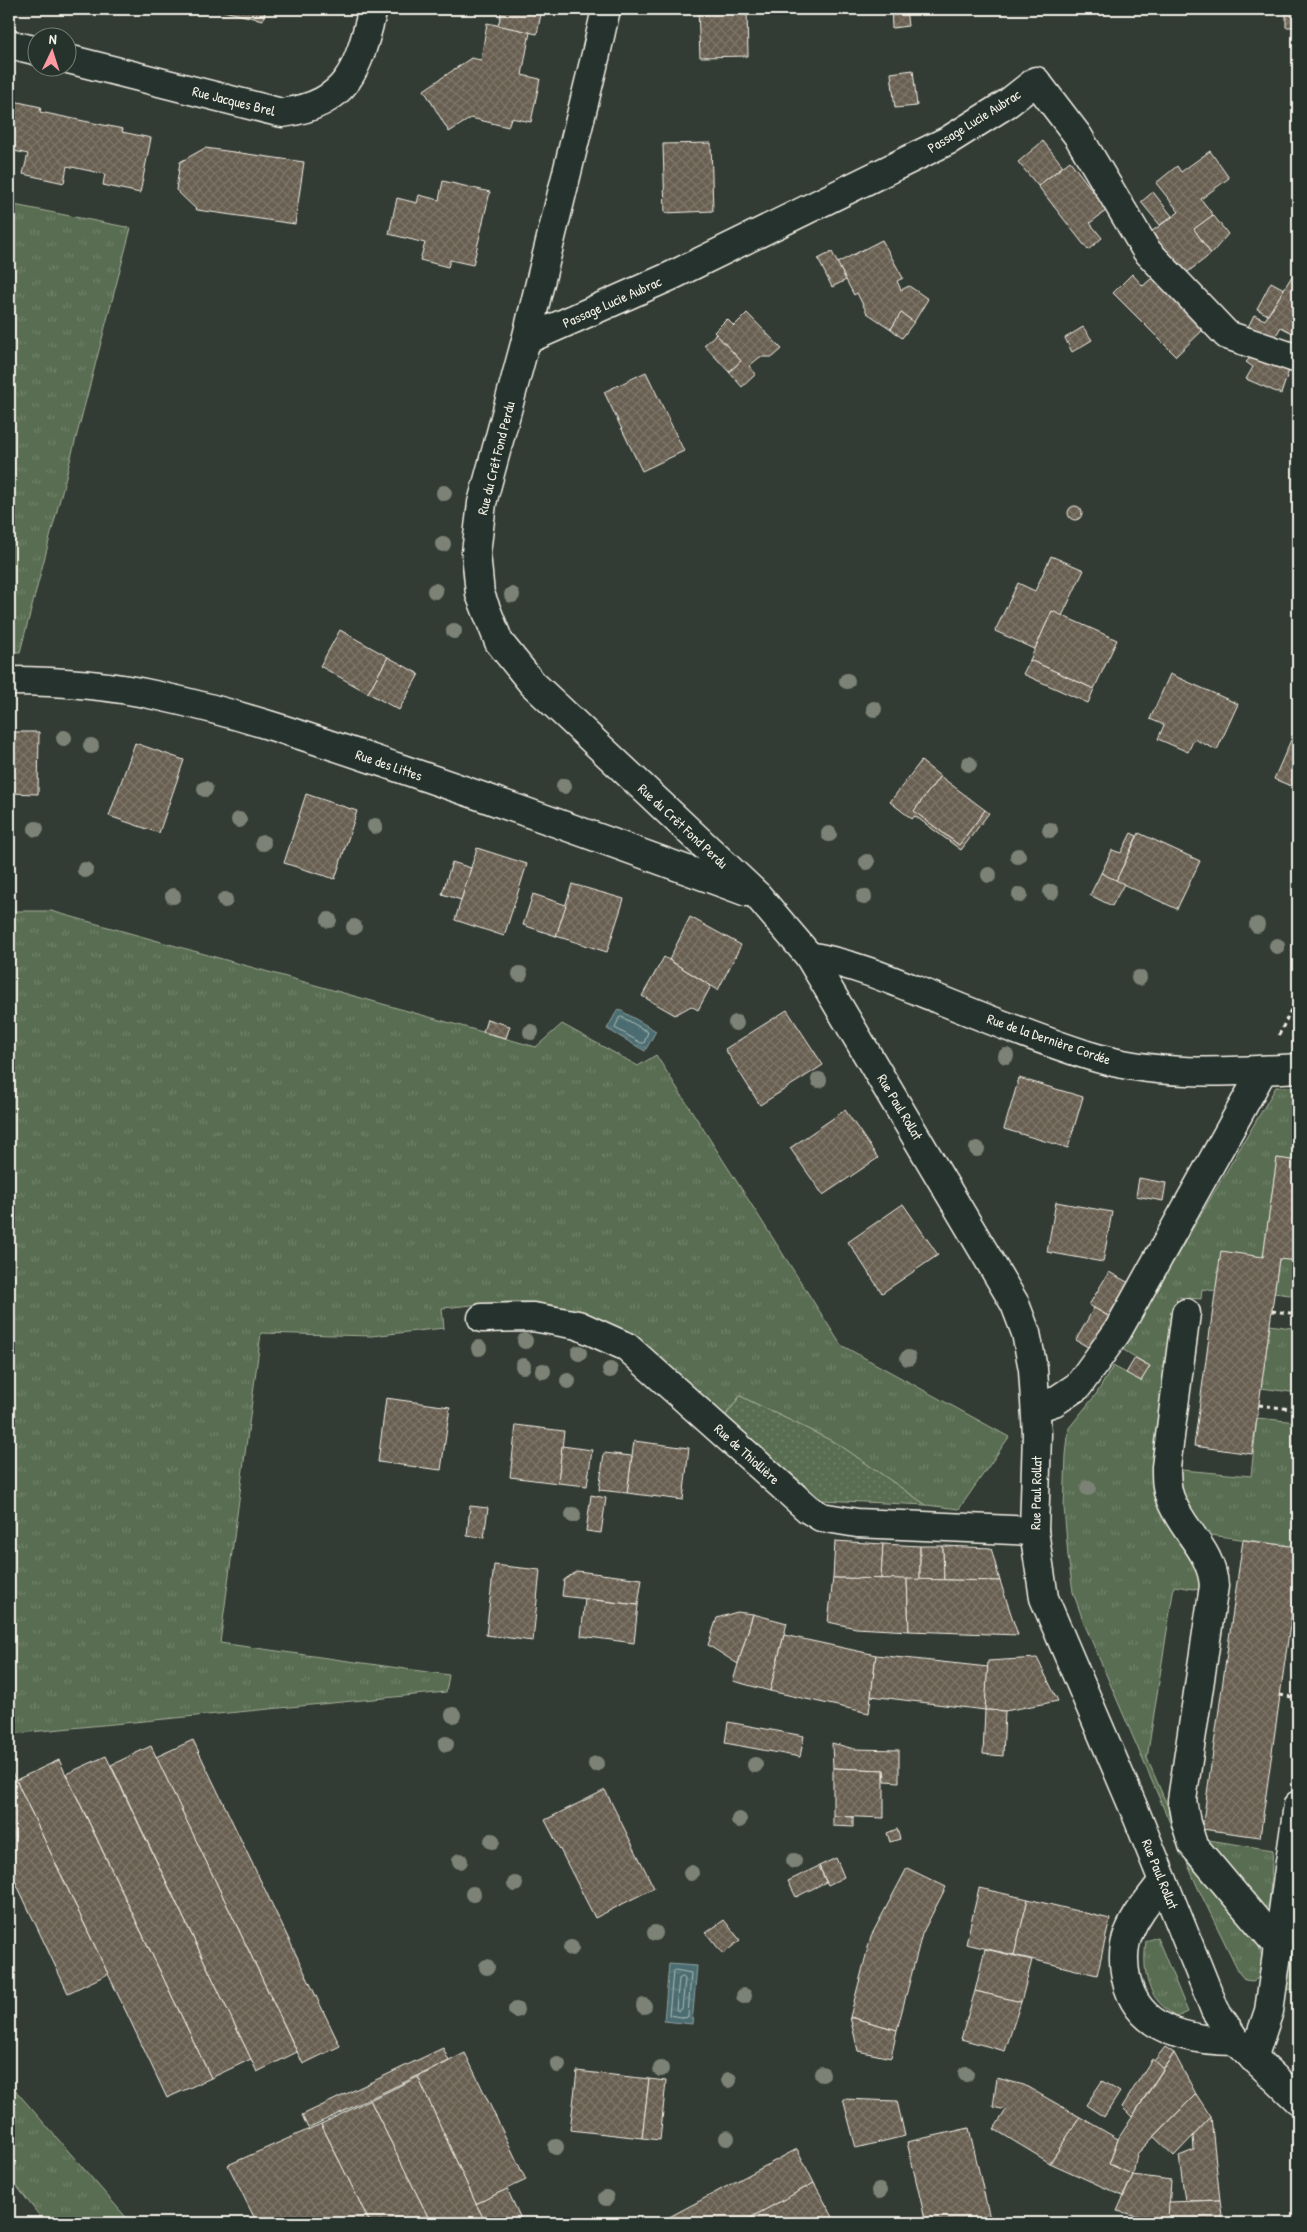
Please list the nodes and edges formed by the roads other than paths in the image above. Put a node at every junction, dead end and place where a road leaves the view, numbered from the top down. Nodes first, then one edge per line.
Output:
1 (373, 9) edge
2 (606, 9) edge
3 (9, 44) edge
4 (28, 49) edge
5 (78, 62) edge
6 (526, 340) junction
7 (1298, 359) edge
8 (9, 681) edge
9 (758, 896) junction
10 (809, 956) junction
11 (1298, 1068) edge
12 (1263, 1070) junction
13 (1186, 1313) dead end
14 (482, 1318) dead end
15 (1036, 1408) junction
16 (1034, 1531) junction
17 (1298, 1805) edge
18 (1163, 1881) junction
19 (1278, 1946) junction
20 (1244, 2049) junction
21 (1298, 2100) edge

1 - 5 street, Rue Jacques Brel
2 - 6 street, Rue du Crêt Fond Perdu
3 - 4 street
6 - 7 street, Passage Lucie Aubrac
6 - 9 street, Rue du Crêt Fond Perdu
8 - 9 street, Rue des Littes
9 - 10 street, Rue Paul Rollat
10 - 12 street, Rue de la Dernière Cordée
10 - 15 street, Rue Paul Rollat
11 - 12 street, Rue de la Dernière Cordée
12 - 15 street
13 - 19 street
14 - 16 street, Rue de Thiollière
15 - 16 street, Rue Paul Rollat
16 - 18 street, Rue Paul Rollat
17 - 19 street
18 - 20 street, Rue Paul Rollat
18 - 20 street
19 - 20 street
20 - 21 street, Rue Paul Rollat

